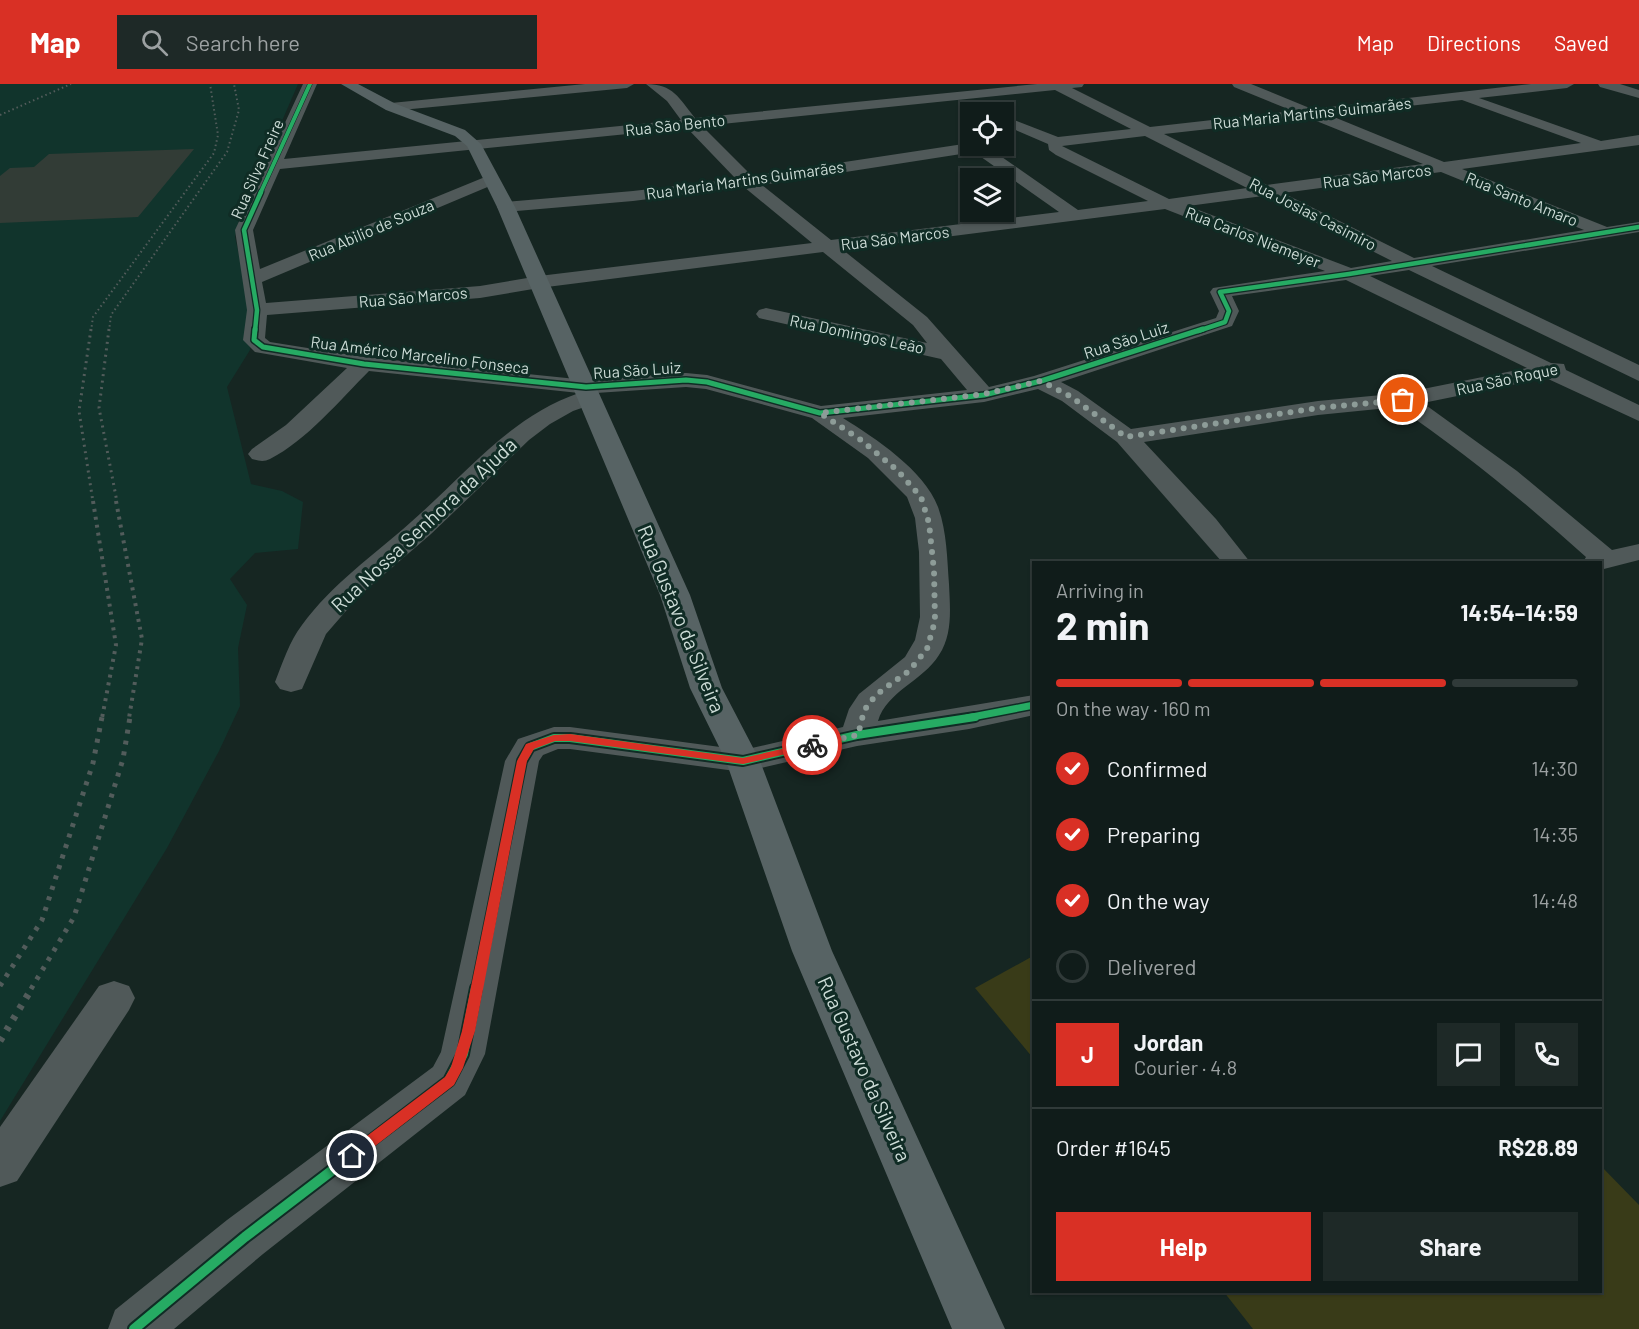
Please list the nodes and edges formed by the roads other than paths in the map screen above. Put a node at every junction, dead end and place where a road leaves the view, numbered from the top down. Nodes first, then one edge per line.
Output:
1 (310, 84) edge
2 (627, 84) edge
3 (653, 84) edge
4 (1077, 84) edge
5 (1239, 84) edge
6 (1424, 84) edge
7 (1567, 84) edge
8 (1605, 84) edge
9 (1055, 85) edge
10 (343, 87) edge
11 (879, 88) dead end
12 (1639, 94) edge
13 (1460, 97) junction
14 (930, 99) junction
15 (391, 106) junction
16 (960, 107) edge
17 (1314, 113) junction
18 (691, 123) junction
19 (1014, 124) edge
20 (1150, 132) junction
21 (1050, 139) junction
22 (1639, 140) edge
23 (1014, 141) dead end
24 (473, 144) junction
25 (1600, 145) junction
26 (960, 149) edge
27 (1629, 155) dead end
28 (993, 156) edge
29 (274, 165) junction
30 (1444, 168) junction
31 (748, 182) junction
32 (1266, 190) junction
33 (498, 193) junction
34 (1167, 204) junction
35 (1074, 215) junction
36 (1604, 232) junction
37 (1635, 235) edge
38 (830, 247) junction
39 (1410, 263) junction
40 (1349, 274) junction
41 (251, 280) junction
42 (539, 282) junction
43 (257, 310) junction
44 (766, 314) dead end
45 (255, 340) joint
46 (1639, 352) edge
47 (948, 354) junction
48 (1608, 358) junction
49 (364, 364) junction
50 (1549, 370) junction
51 (1639, 374) edge
52 (1041, 381) junction
53 (587, 393) junction
54 (984, 394) junction
55 (1403, 400) junction
56 (820, 413) junction
57 (1639, 414) edge
58 (1126, 437) junction
59 (261, 454) dead end
60 (1639, 552) edge
61 (1235, 561) edge
62 (1602, 561) edge
63 (291, 682) dead end
64 (1032, 705) edge
65 (858, 735) junction
66 (743, 761) junction
67 (114, 998) dead end
68 (0, 1166) edge
69 (134, 1329) edge
70 (979, 1329) edge

1 - 29 street, Rua Silva Freire
2 - 15 street
3 - 18 street
4 - 9 street, Rua São Bento
5 - 17 street, Rua Santo Amaro
6 - 13 street
7 - 13 street, Rua Maria Martins Guimarães
8 - 12 street
9 - 14 street, Rua São Bento
9 - 20 street, Rua Josias Casimiro
10 - 15 main road
10 - 24 main road
11 - 14 street
13 - 17 street, Rua Maria Martins Guimarães
13 - 25 street
14 - 16 street
14 - 18 street, Rua São Bento
15 - 24 main road
17 - 20 street, Rua Maria Martins Guimarães
17 - 30 street, Rua Santo Amaro
18 - 24 street, Rua São Bento
18 - 31 street
19 - 21 street, Rua Carlos Niemeyer
20 - 21 street, Rua Maria Martins Guimarães
20 - 32 street, Rua Josias Casimiro
21 - 23 street, Rua Maria Martins Guimarães
21 - 34 street, Rua Carlos Niemeyer
22 - 25 street, Rua São Marcos
24 - 29 street, Rua São Bento
24 - 33 main road, Rua Gustavo da Silveira
25 - 27 street
25 - 30 street, Rua São Marcos
26 - 31 street, Rua Maria Martins Guimarães
28 - 35 street
29 - 41 street, Rua Silva Freire
30 - 32 street, Rua São Marcos
30 - 36 street, Rua Santo Amaro
31 - 33 street, Rua Maria Martins Guimarães
31 - 38 street
32 - 34 street, Rua São Marcos
32 - 39 street, Rua Josias Casimiro
33 - 41 street, Rua Abilio de Souza
33 - 42 main road, Rua Gustavo da Silveira
34 - 35 street, Rua São Marcos
34 - 40 street, Rua Carlos Niemeyer
35 - 38 street, Rua São Marcos
36 - 37 street, Rua São Luiz
36 - 39 street, Rua São Luiz
38 - 42 street, Rua São Marcos
38 - 47 street
39 - 40 street, Rua São Luiz
39 - 48 street, Rua Josias Casimiro
40 - 50 street, Rua Carlos Niemeyer
40 - 52 street, Rua São Luiz
41 - 43 street, Rua Silva Freire
42 - 43 street, Rua São Marcos
42 - 53 main road, Rua Gustavo da Silveira
43 - 45 street, Rua Silva Freire
44 - 47 street, Rua Domingos Leão
45 - 49 street, Rua Américo Marcelino Fonseca
46 - 48 street, Rua São Roque
47 - 54 street
48 - 50 street, Rua São Roque
48 - 51 street, Rua Josias Casimiro
49 - 53 street, Rua Américo Marcelino Fonseca
49 - 59 street
50 - 55 street, Rua São Roque
50 - 57 street, Rua Carlos Niemeyer
52 - 54 street, Rua São Luiz
52 - 58 street
53 - 56 street, Rua São Luiz
53 - 63 street, Rua Nossa Senhora da Ajuda
53 - 66 main road, Rua Gustavo da Silveira
54 - 56 street, Rua São Luiz
55 - 58 street, Rua São Roque
55 - 62 street
56 - 65 street
58 - 61 street
60 - 62 street
64 - 65 street
65 - 66 street
66 - 69 street
66 - 70 main road, Rua Gustavo da Silveira
67 - 68 street

